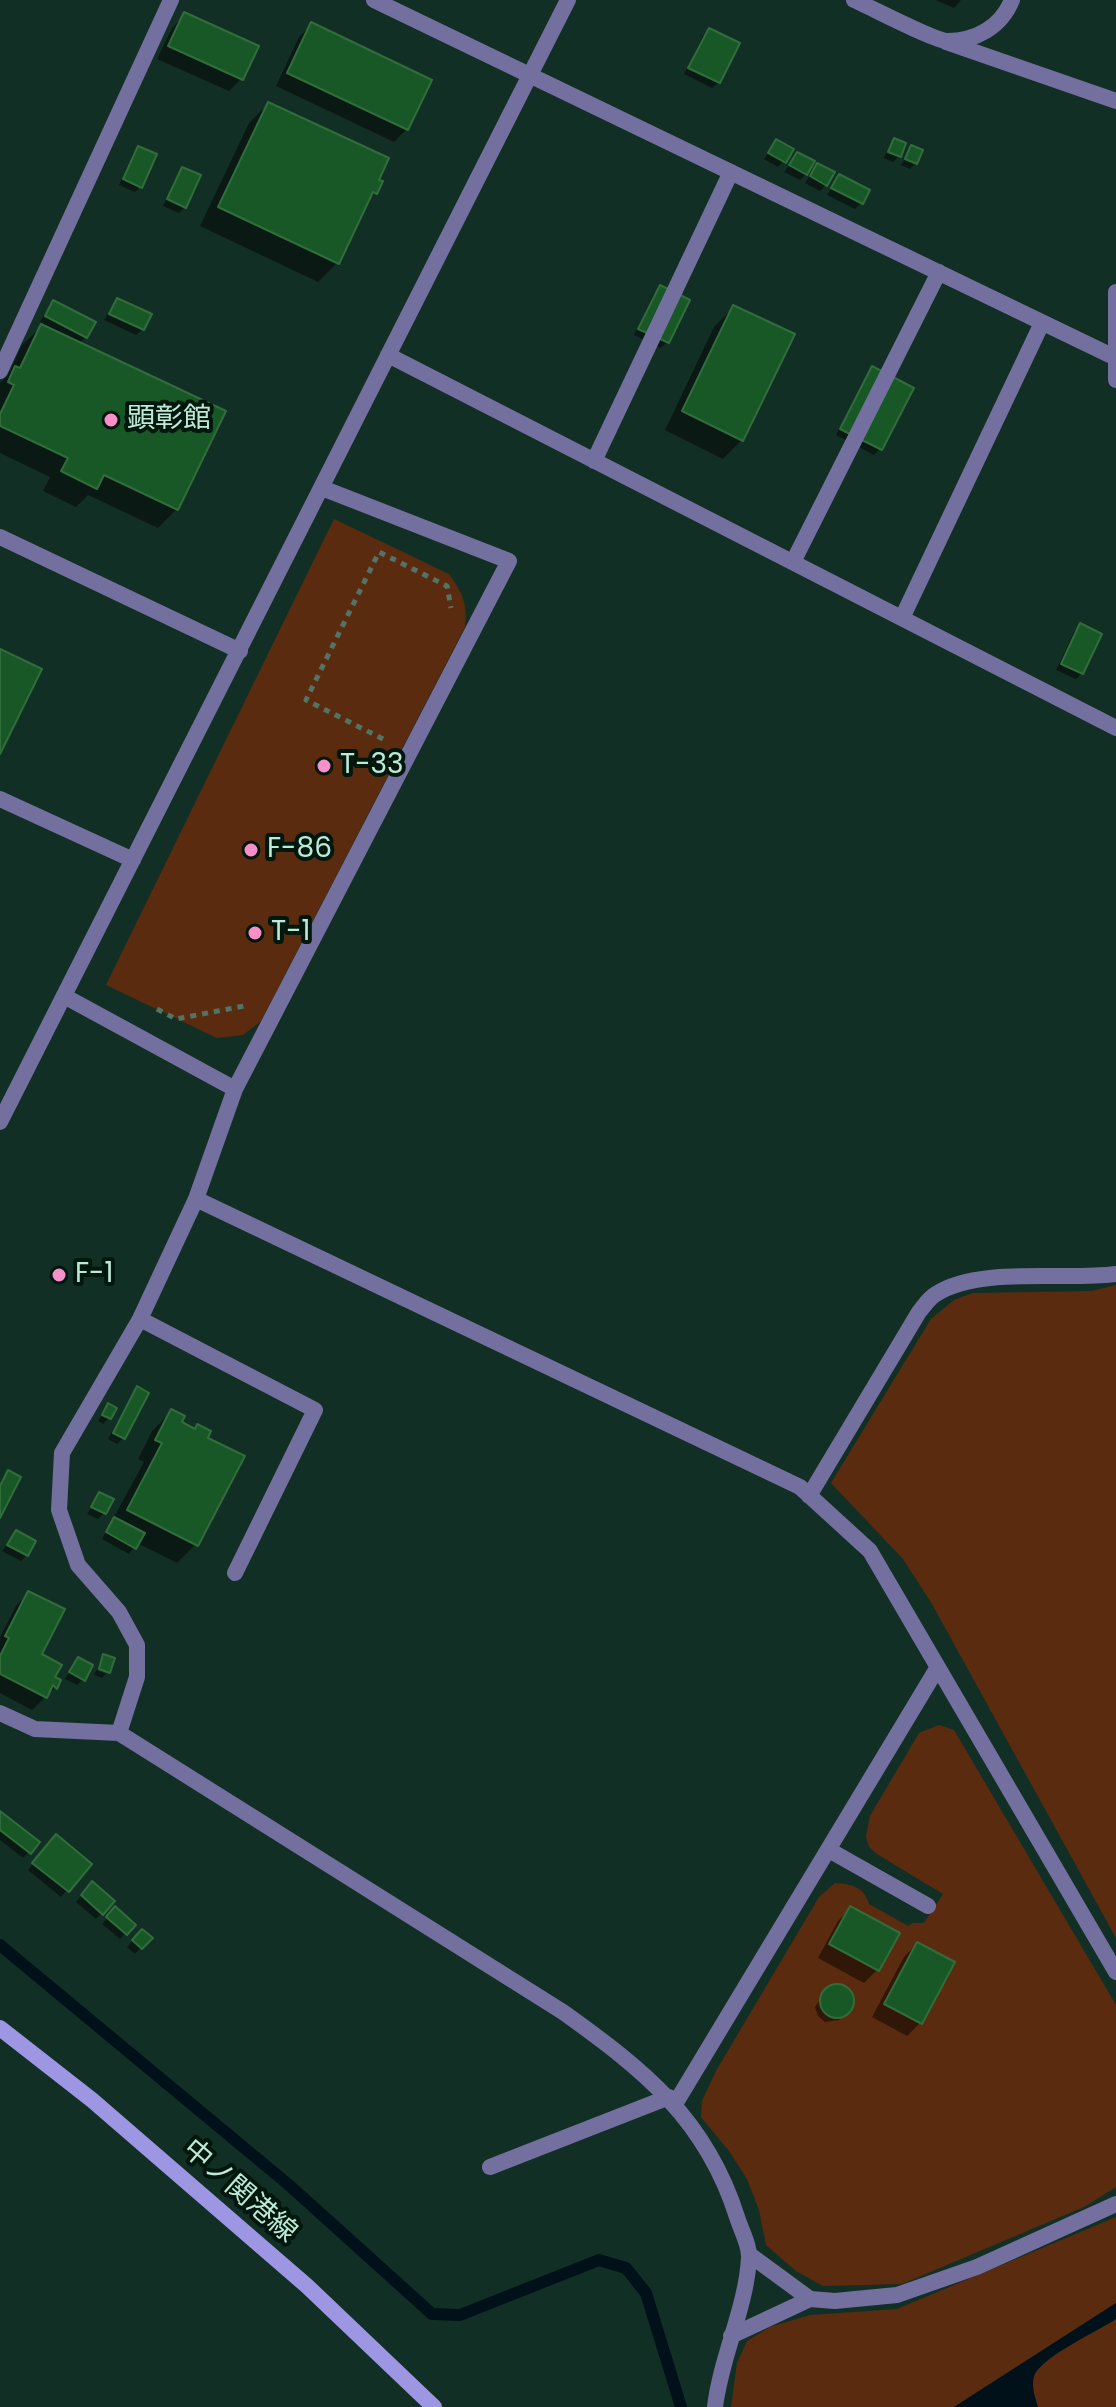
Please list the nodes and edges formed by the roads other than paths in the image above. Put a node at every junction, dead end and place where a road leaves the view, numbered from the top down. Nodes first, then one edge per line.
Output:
1 (171, 0) edge
2 (374, 0) edge
3 (568, 0) edge
4 (854, 0) edge
5 (1012, 0) edge
6 (944, 41) junction
7 (530, 74) junction
8 (1116, 101) edge
9 (731, 172) junction
10 (939, 272) junction
11 (1116, 292) edge
12 (1042, 323) junction
13 (388, 355) junction
14 (1116, 357) edge
15 (0, 371) edge
16 (1116, 380) edge
17 (594, 461) junction
18 (322, 488) junction
19 (0, 537) edge
20 (793, 562) junction
21 (902, 618) junction
22 (240, 651) junction
23 (1116, 728) edge
24 (0, 799) edge
25 (133, 860) junction
26 (64, 996) junction
27 (235, 1089) junction
28 (0, 1122) edge
29 (196, 1199) junction
30 (1116, 1274) edge
31 (140, 1319) junction
32 (809, 1496) junction
33 (235, 1573) dead end
34 (938, 1667) junction
35 (0, 1713) edge
36 (119, 1733) junction
37 (829, 1850) junction
38 (928, 1906) dead end
39 (1116, 1972) edge
40 (0, 2028) edge
41 (672, 2101) junction
42 (490, 2167) dead end
43 (1116, 2204) edge
44 (750, 2255) junction
45 (810, 2299) junction
46 (731, 2336) junction
47 (434, 2407) edge
48 (715, 2407) edge

1 - 15 lane
2 - 7 lane
3 - 7 lane
4 - 6 lane
5 - 6 lane
6 - 8 lane
7 - 9 lane
7 - 13 lane
9 - 10 lane
9 - 17 lane
10 - 12 lane
10 - 20 lane
11 - 14 lane
12 - 14 lane
12 - 21 lane
13 - 17 lane
13 - 18 lane
14 - 16 lane
17 - 20 lane
18 - 22 lane
18 - 27 lane
19 - 22 lane
20 - 21 lane
21 - 23 lane
22 - 25 lane
24 - 25 lane
25 - 26 lane
26 - 27 lane
26 - 28 lane
27 - 29 lane
29 - 31 lane
29 - 32 lane
30 - 32 lane
31 - 33 lane
31 - 36 lane
32 - 34 lane
34 - 37 lane
34 - 39 lane
35 - 36 lane
36 - 41 lane
37 - 38 lane
37 - 41 lane
40 - 47 main road, 中ノ関港線
41 - 42 lane
41 - 44 lane
43 - 45 lane
44 - 45 lane
44 - 46 lane
45 - 46 lane
46 - 48 lane

